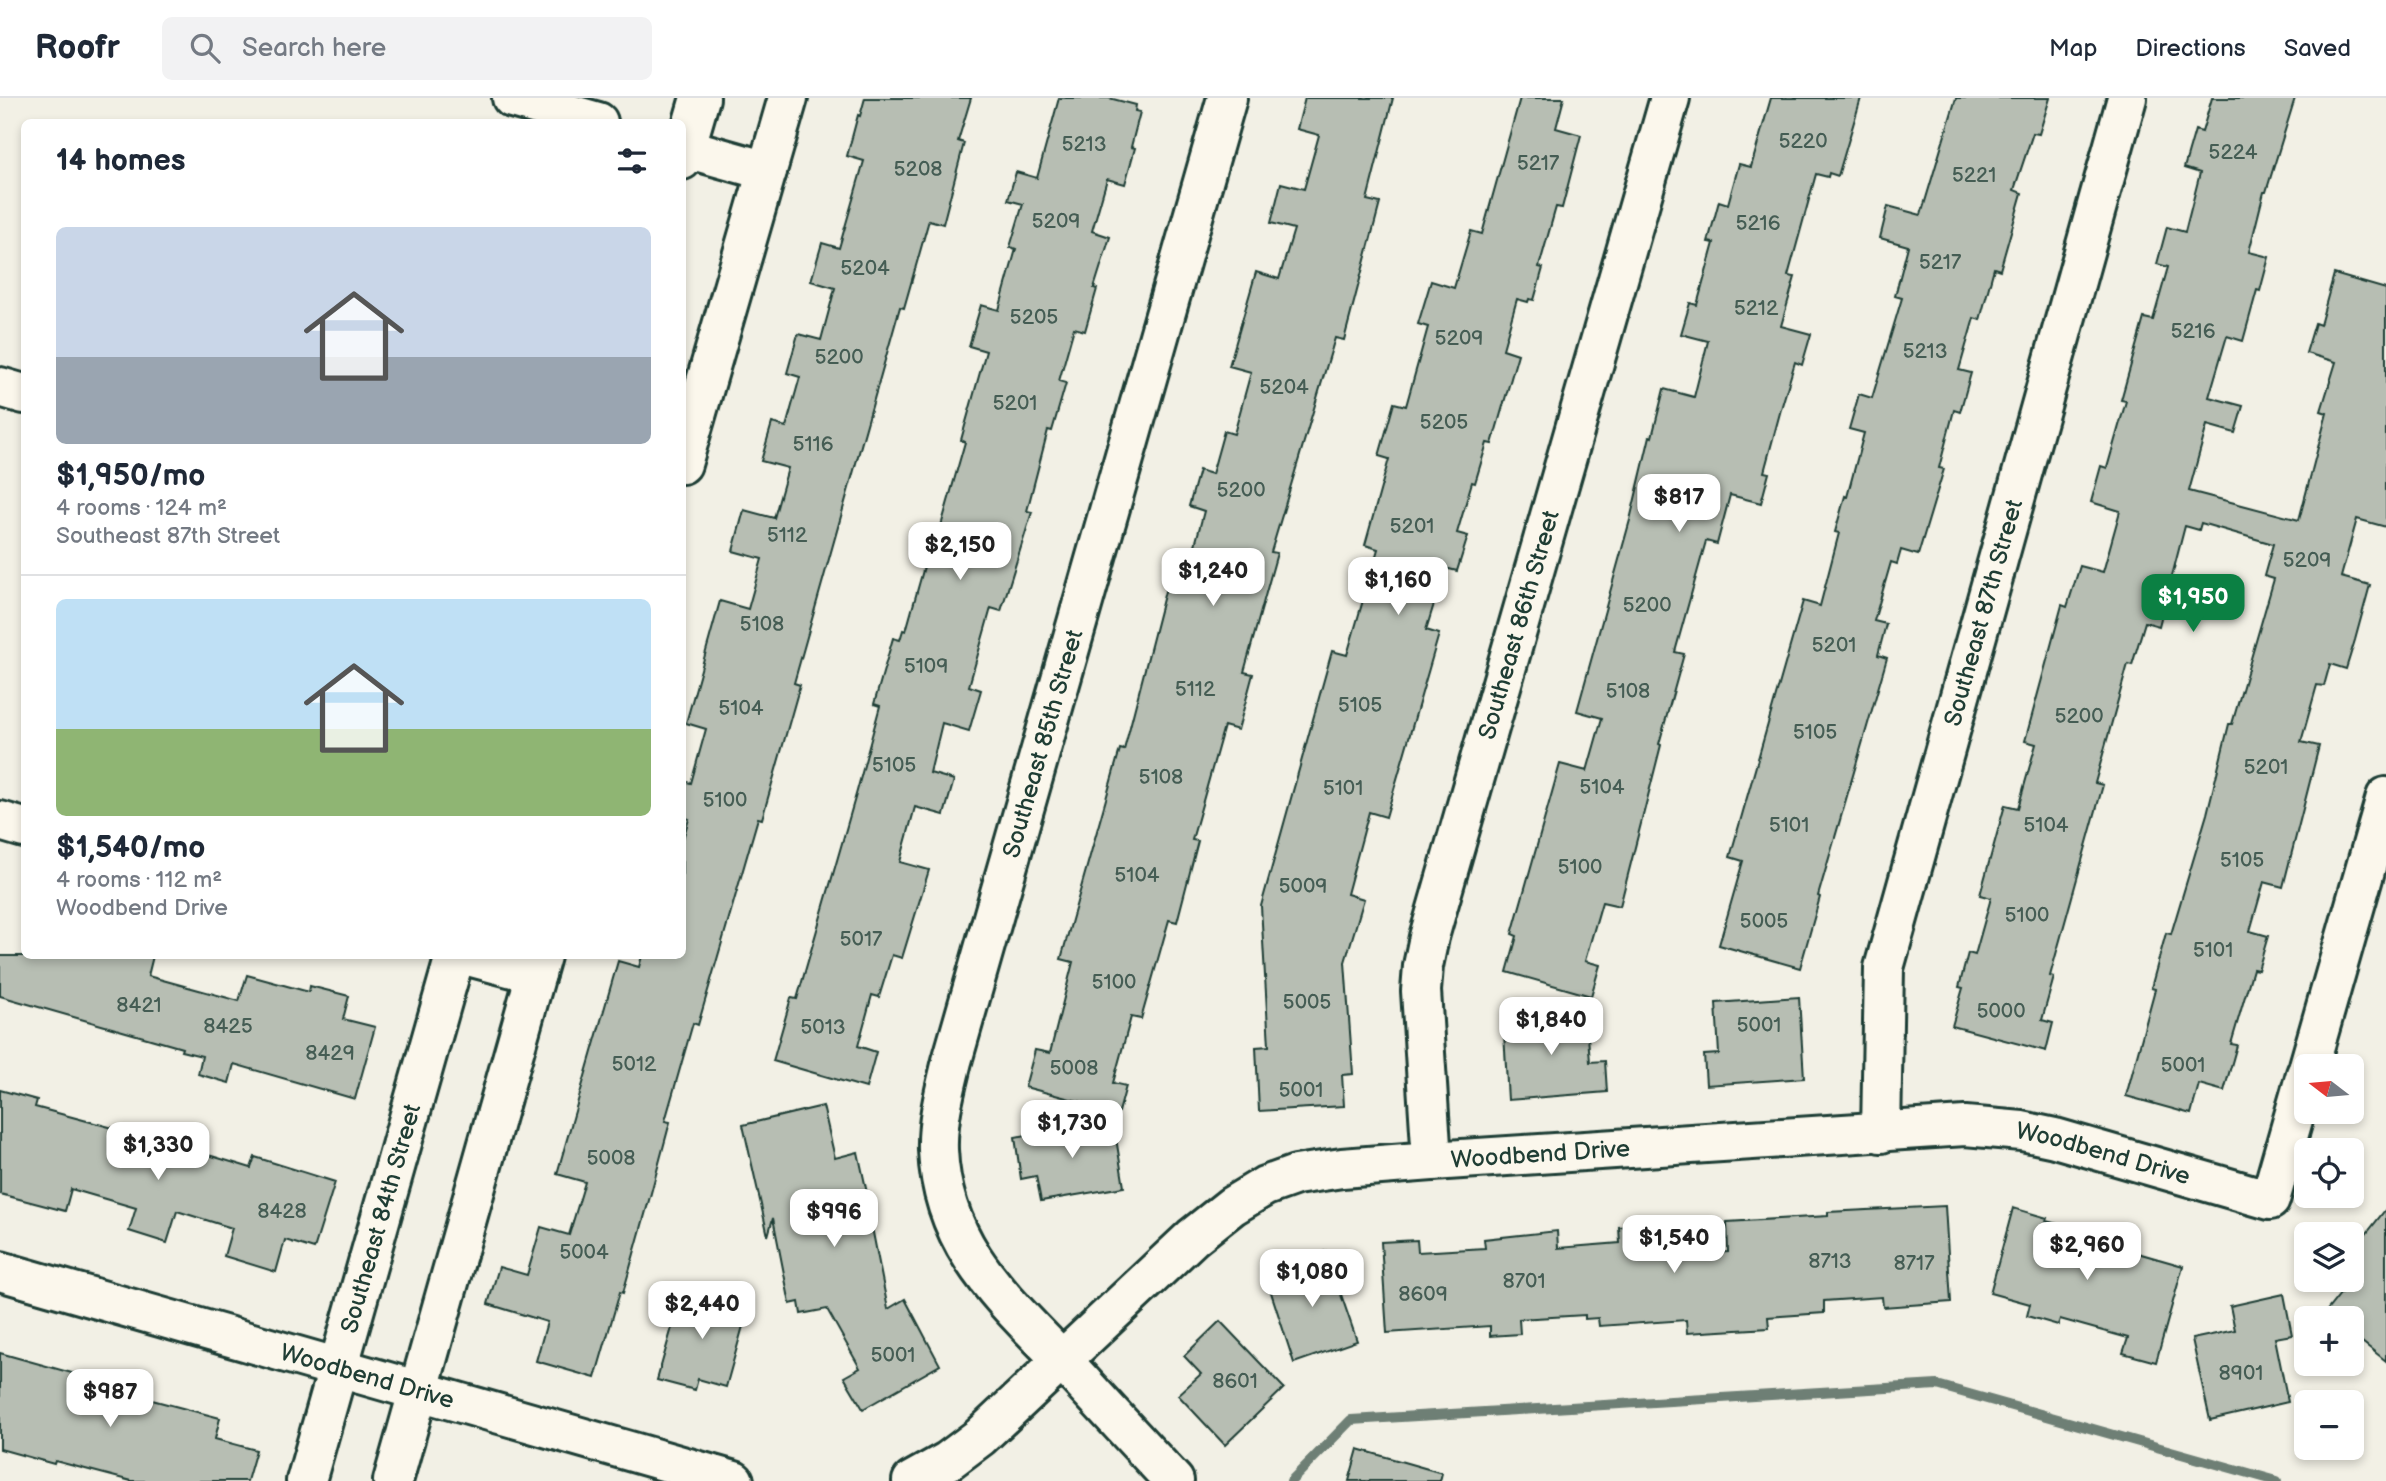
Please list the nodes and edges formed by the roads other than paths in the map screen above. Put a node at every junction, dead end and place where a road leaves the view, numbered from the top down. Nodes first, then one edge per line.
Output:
1 (512, 98) edge
2 (700, 98) edge
3 (788, 98) edge
4 (1227, 98) edge
5 (1670, 98) edge
6 (2127, 98) edge
7 (587, 119) edge
8 (686, 144) edge
9 (686, 151) edge
10 (766, 171) junction
11 (0, 387) edge
12 (21, 393) edge
13 (686, 450) edge
14 (2386, 797) edge
15 (0, 821) edge
16 (21, 827) edge
17 (454, 959) edge
18 (491, 959) edge
19 (538, 965) edge
20 (2312, 1054) edge
21 (2294, 1116) edge
22 (1881, 1133) junction
23 (1432, 1161) junction
24 (0, 1272) edge
25 (1061, 1360) junction
26 (338, 1368) junction
27 (419, 1389) junction
28 (306, 1481) edge
29 (393, 1481) edge
30 (734, 1481) edge
31 (912, 1481) edge
32 (1174, 1481) edge

1 - 7 street
2 - 8 street
3 - 10 street
4 - 25 street, Southeast 85th Street
5 - 23 street, Southeast 86th Street
6 - 22 street, Southeast 87th Street
9 - 10 street
10 - 13 street
11 - 12 street
14 - 20 street
15 - 16 street
17 - 26 street, Southeast 84th Street
18 - 19 street
19 - 27 street
21 - 22 street, Woodbend Drive
22 - 23 street, Woodbend Drive
23 - 25 street, Woodbend Drive
24 - 26 street, Woodbend Drive
25 - 31 street, Woodbend Drive
25 - 32 street, Southeast 85th Street
26 - 27 street, Woodbend Drive
26 - 28 street, Southeast 84th Street
27 - 29 street
27 - 30 street, Woodbend Drive

